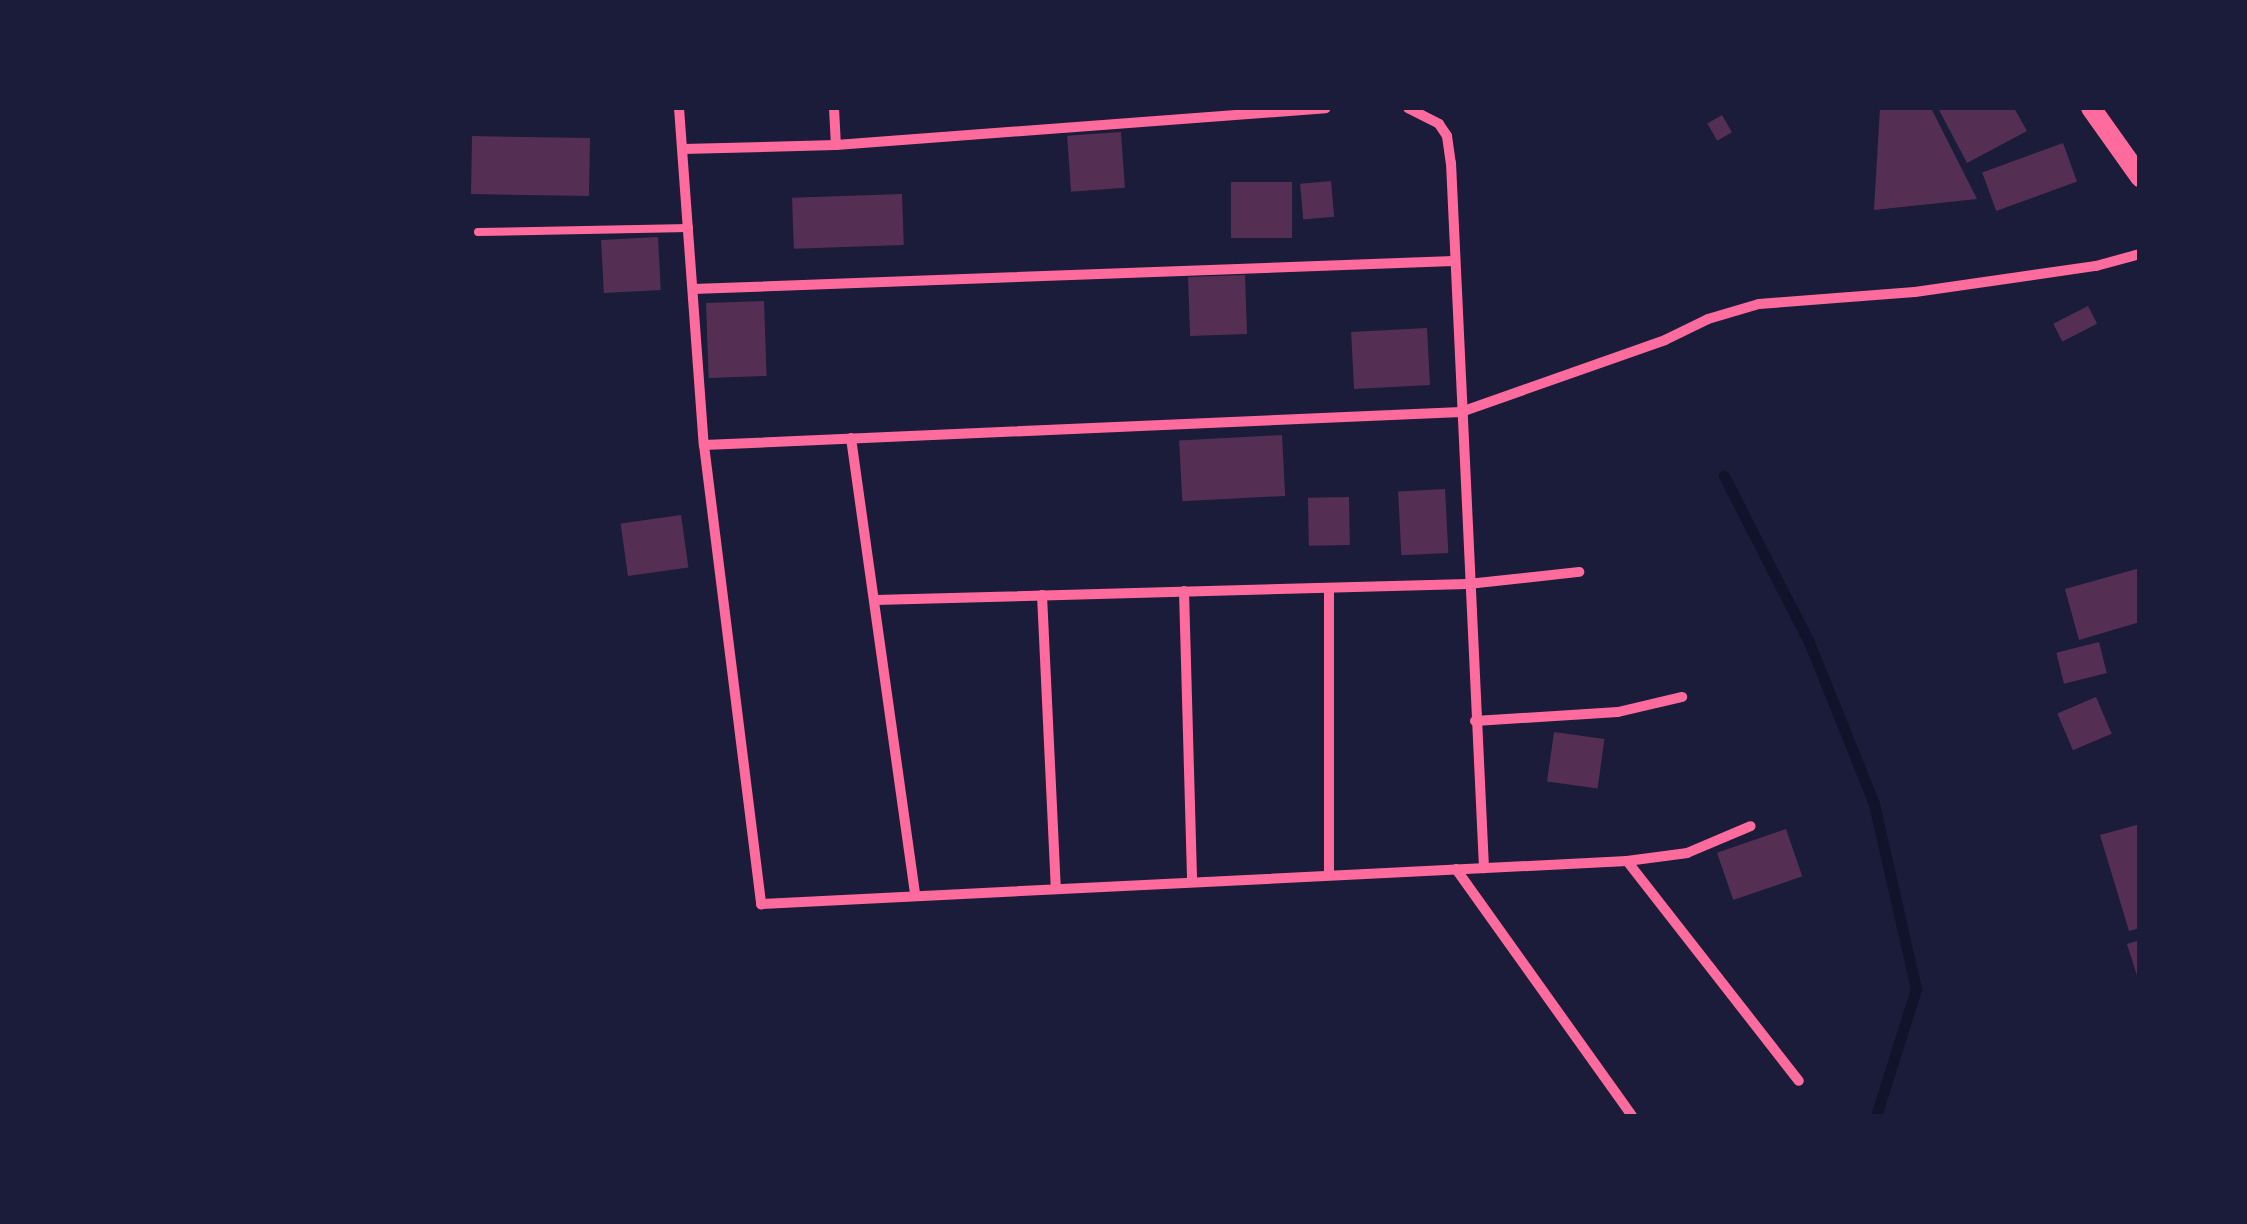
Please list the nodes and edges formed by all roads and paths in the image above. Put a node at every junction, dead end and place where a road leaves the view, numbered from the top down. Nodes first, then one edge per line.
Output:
1 (679, 108) edge
2 (834, 108) edge
3 (1326, 108) edge
4 (1408, 108) edge
5 (2091, 108) edge
6 (836, 145) junction
7 (683, 149) junction
8 (2140, 176) edge
9 (688, 228) junction
10 (478, 232) dead end
11 (2140, 254) edge
12 (1453, 261) junction
13 (693, 289) junction
14 (1461, 412) junction
15 (851, 438) junction
16 (704, 445) junction
17 (1580, 572) dead end
18 (1468, 584) junction
19 (1329, 588) junction
20 (1184, 591) junction
21 (1042, 595) junction
22 (875, 600) junction
23 (1682, 697) dead end
24 (1475, 721) junction
25 (1750, 826) dead end
26 (1628, 861) junction
27 (1484, 868) junction
28 (1456, 869) junction
29 (1329, 876) junction
30 (1192, 882) junction
31 (1056, 888) junction
32 (915, 896) junction
33 (1799, 1081) dead end
34 (1632, 1116) edge

1 - 7 street
2 - 6 street
3 - 6 street
4 - 12 street
5 - 8 main road
6 - 7 street
7 - 9 street
9 - 10 lane
9 - 13 street
11 - 14 street
12 - 13 street
12 - 14 street
13 - 16 street
14 - 15 street
14 - 18 street
15 - 16 street
15 - 22 street
16 - 32 street
17 - 18 street
18 - 19 street
18 - 24 street
19 - 20 street
19 - 29 street
20 - 21 street
20 - 30 street
21 - 22 street
21 - 31 street
22 - 32 street
23 - 24 street
24 - 27 street
25 - 26 street
26 - 27 street
26 - 33 street
27 - 28 street
28 - 29 street
28 - 34 street
29 - 30 street
30 - 31 street
31 - 32 street

